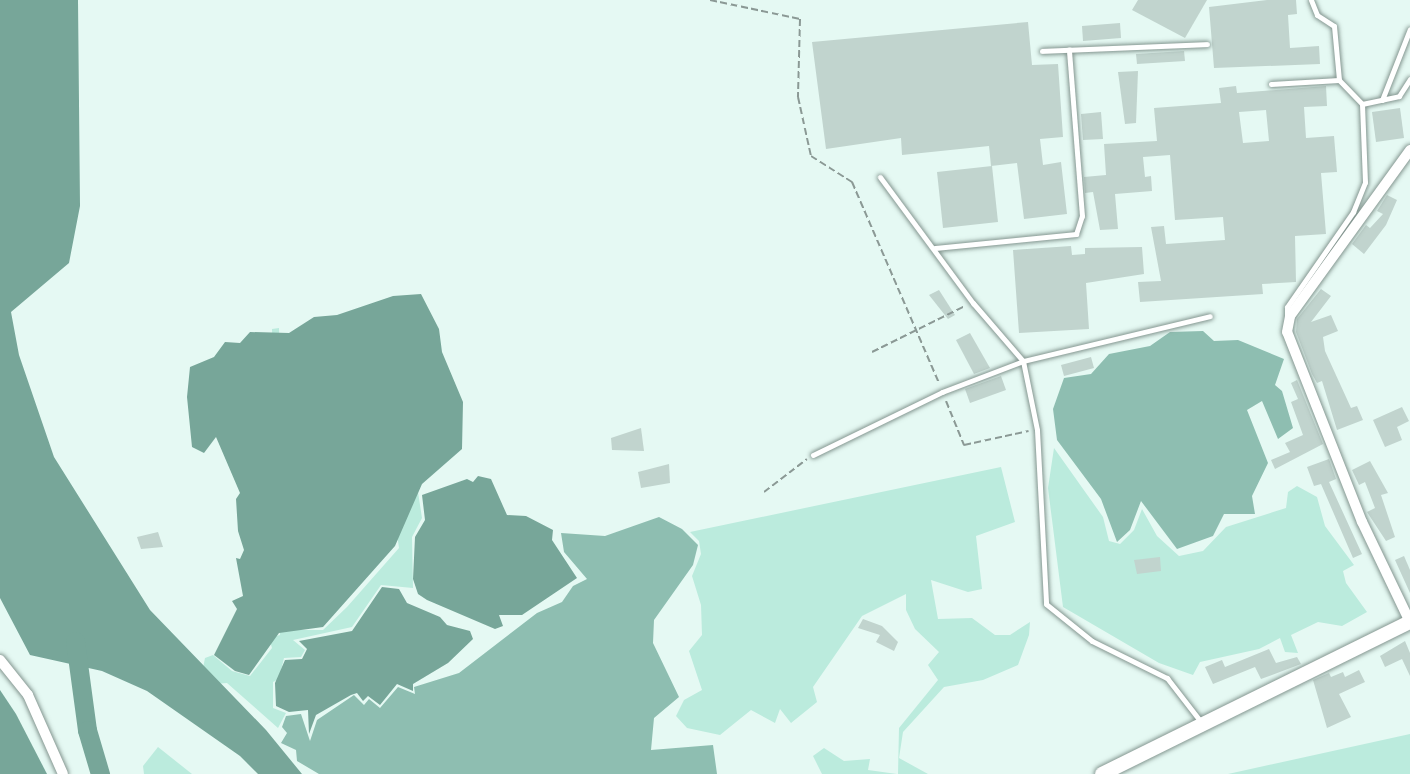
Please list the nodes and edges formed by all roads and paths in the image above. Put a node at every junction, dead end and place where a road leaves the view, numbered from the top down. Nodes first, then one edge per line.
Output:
1 (710, 0) edge
2 (1311, 0) edge
3 (1410, 29) edge
4 (1207, 44) dead end
5 (1069, 50) junction
6 (1042, 51) dead end
7 (1410, 79) edge
8 (1339, 80) junction
9 (1271, 84) dead end
10 (1382, 100) junction
11 (1362, 104) junction
12 (1410, 150) edge
13 (880, 177) dead end
14 (935, 248) junction
15 (972, 303) junction
16 (1210, 316) dead end
17 (1289, 320) junction
18 (915, 330) junction
19 (872, 352) dead end
20 (1023, 361) junction
21 (942, 392) junction
22 (1037, 430) junction
23 (813, 455) joint
24 (764, 492) dead end
25 (1410, 622) edge
26 (0, 660) edge
27 (1203, 724) junction
28 (63, 774) edge
29 (1102, 774) edge

1 - 18 path
2 - 8 lane
3 - 10 lane
4 - 5 lane
5 - 6 lane
5 - 14 lane
7 - 10 lane
8 - 9 lane
8 - 11 lane
10 - 11 lane
11 - 17 lane
12 - 17 street
13 - 14 lane
14 - 15 lane
15 - 18 path
15 - 20 lane
16 - 20 lane
17 - 25 street
18 - 19 path
18 - 21 path
20 - 21 lane
20 - 22 lane
21 - 22 path
21 - 23 lane
22 - 27 lane
23 - 24 path
25 - 27 street
26 - 28 street
27 - 29 street

